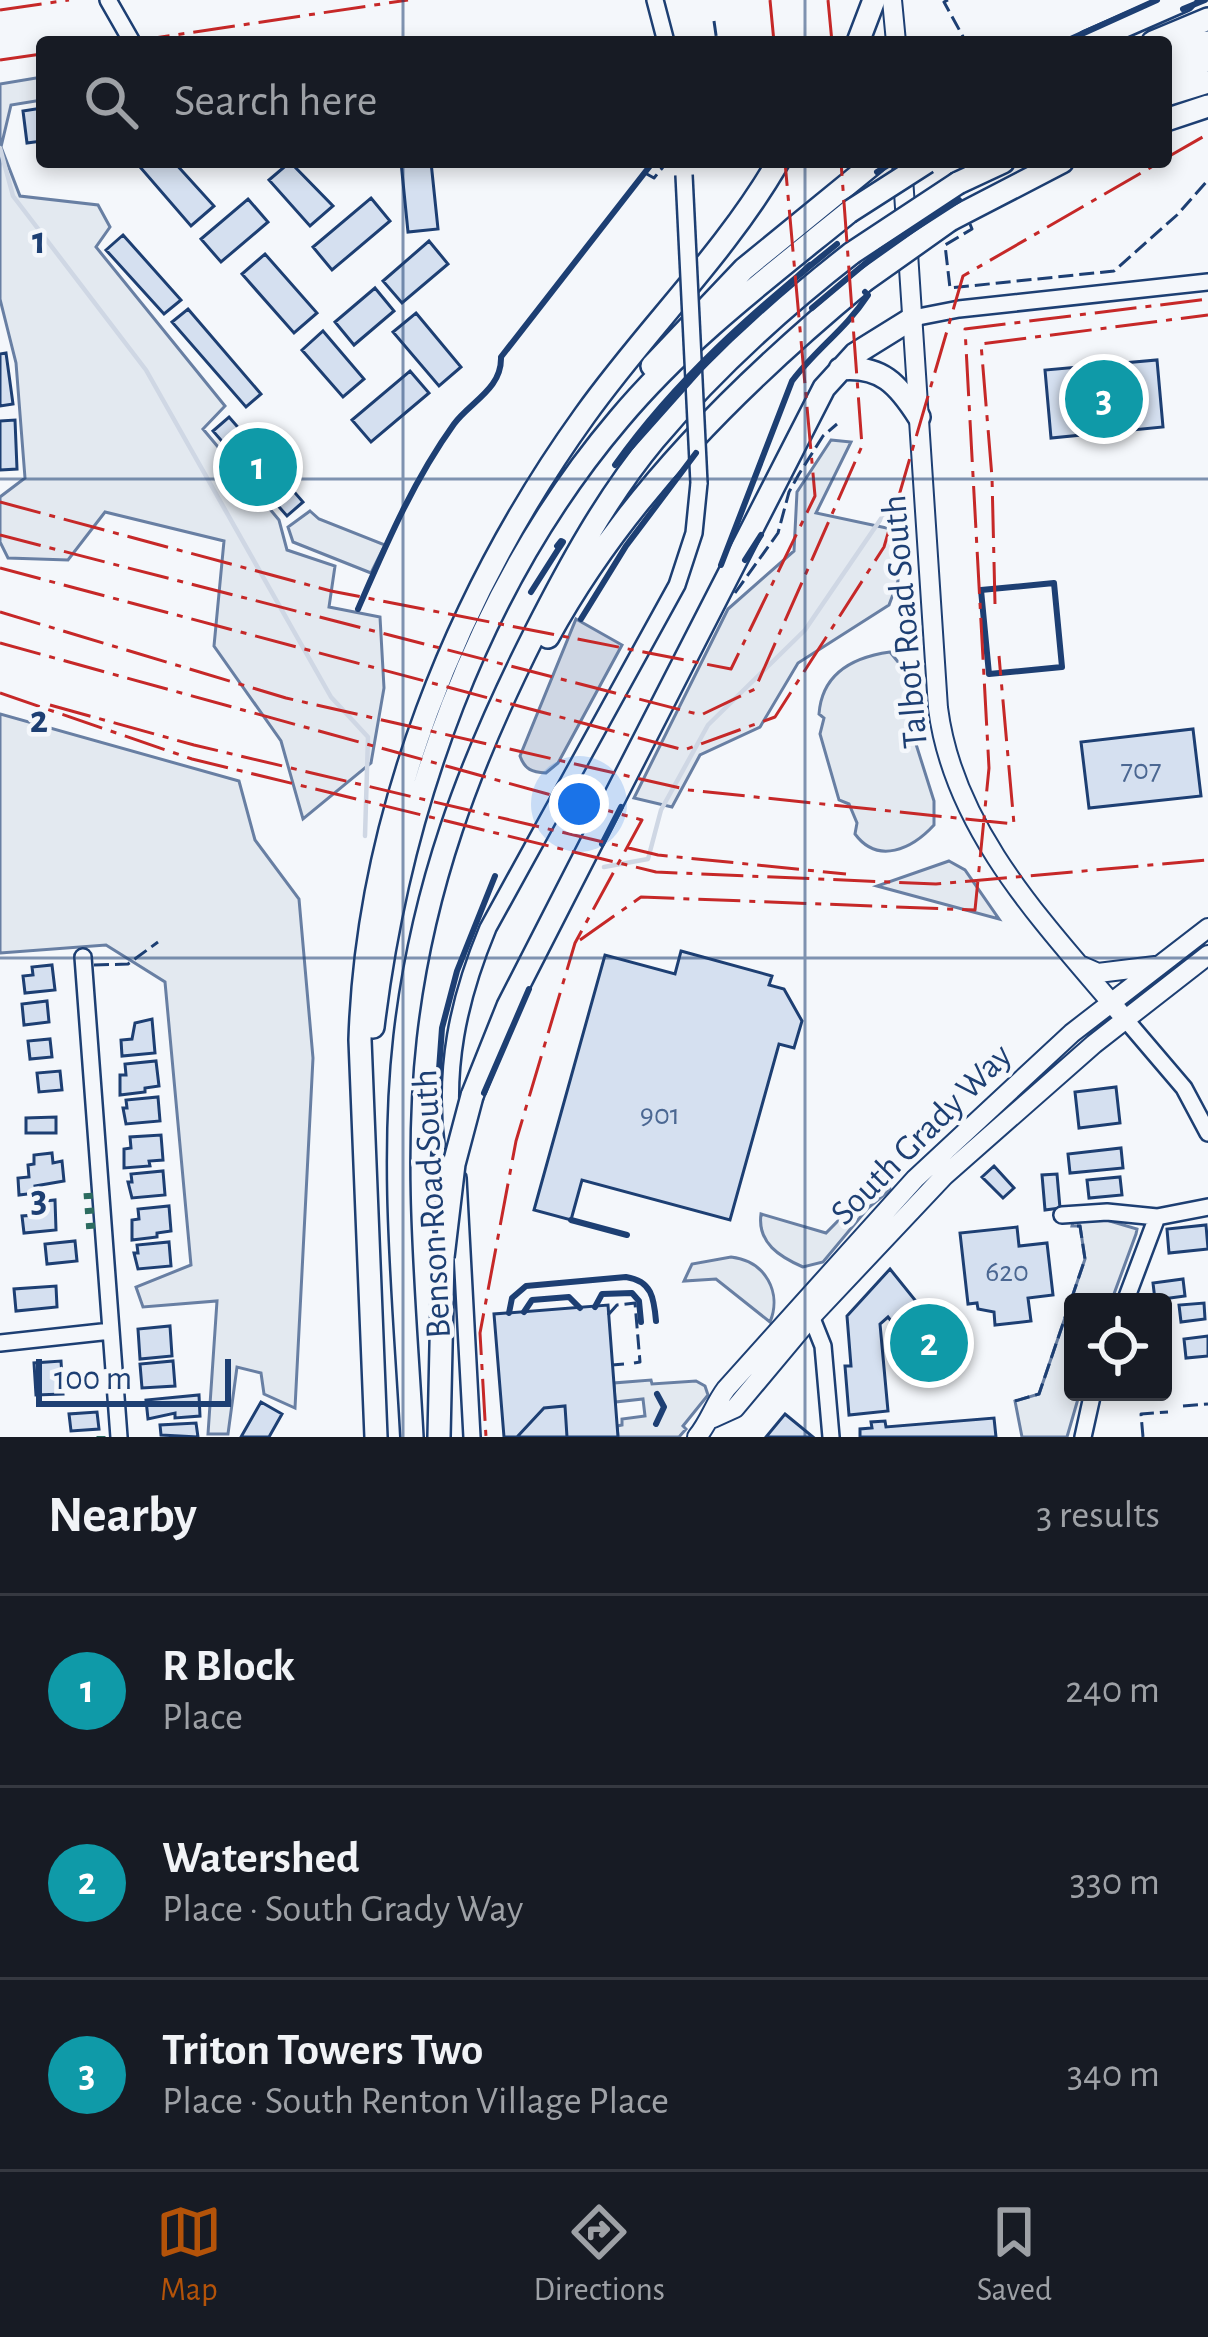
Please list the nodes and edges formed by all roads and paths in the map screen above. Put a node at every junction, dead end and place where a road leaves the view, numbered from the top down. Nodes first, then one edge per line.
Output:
1 (108, 0) edge
2 (655, 0) edge
3 (874, 0) edge
4 (892, 0) edge
5 (1184, 0) edge
6 (1208, 19) edge
7 (129, 36) edge
8 (664, 36) edge
9 (860, 36) edge
10 (895, 36) edge
11 (1102, 36) edge
12 (1167, 36) edge
13 (1208, 43) edge
14 (1172, 55) edge
15 (1208, 60) edge
16 (1172, 74) edge
17 (1208, 82) edge
18 (1172, 93) edge
19 (1208, 106) edge
20 (1172, 118) edge
21 (774, 168) edge
22 (866, 168) edge
23 (902, 168) edge
24 (918, 168) edge
25 (976, 168) edge
26 (990, 168) edge
27 (1050, 168) edge
28 (683, 169) edge
29 (958, 183) junction
30 (1208, 281) edge
31 (913, 318) junction
32 (840, 369) junction
33 (620, 417) junction
34 (919, 417) junction
35 (462, 788) junction
36 (1208, 928) edge
37 (1208, 955) edge
38 (83, 958) dead end
39 (1160, 965) junction
40 (1081, 966) junction
41 (1111, 1002) junction
42 (1126, 1020) junction
43 (1208, 1133) edge
44 (367, 1153) junction
45 (1208, 1207) edge
46 (1062, 1215) dead end
47 (1157, 1217) junction
48 (1128, 1293) edge
49 (808, 1309) junction
50 (111, 1330) junction
51 (0, 1343) edge
52 (1091, 1401) edge
53 (119, 1437) edge
54 (376, 1437) edge
55 (412, 1437) edge
56 (440, 1437) edge
57 (472, 1437) edge
58 (697, 1437) edge
59 (831, 1437) edge
60 (1082, 1437) edge

1 - 7 street
2 - 8 street
3 - 9 highway
4 - 10 main road
5 - 11 highway
6 - 12 highway
13 - 14 highway
15 - 16 highway
17 - 18 highway
19 - 20 highway
21 - 44 highway
22 - 33 highway
23 - 31 main road, Talbot Road South
24 - 33 highway, bridge
25 - 29 highway
26 - 29 highway
27 - 35 highway, bridge
28 - 57 street, Benson Road South, bridge
29 - 35 highway, bridge
30 - 31 street
31 - 32 highway
31 - 34 main road, Talbot Road South
32 - 34 highway
32 - 56 highway, bridge
33 - 44 highway
34 - 40 main road, Talbot Road South
35 - 55 highway
36 - 39 main road, South Grady Way
37 - 42 main road, South Grady Way
38 - 50 street
39 - 40 main road
39 - 41 main road, South Grady Way
40 - 41 main road, Talbot Road South
41 - 42 main road, Talbot Road South
41 - 49 main road, South Grady Way
42 - 43 street
42 - 49 main road, South Grady Way
44 - 54 highway
45 - 47 street
46 - 47 street
47 - 48 street
49 - 58 main road, South Grady Way
49 - 59 street
50 - 51 street
50 - 53 street
52 - 60 street

